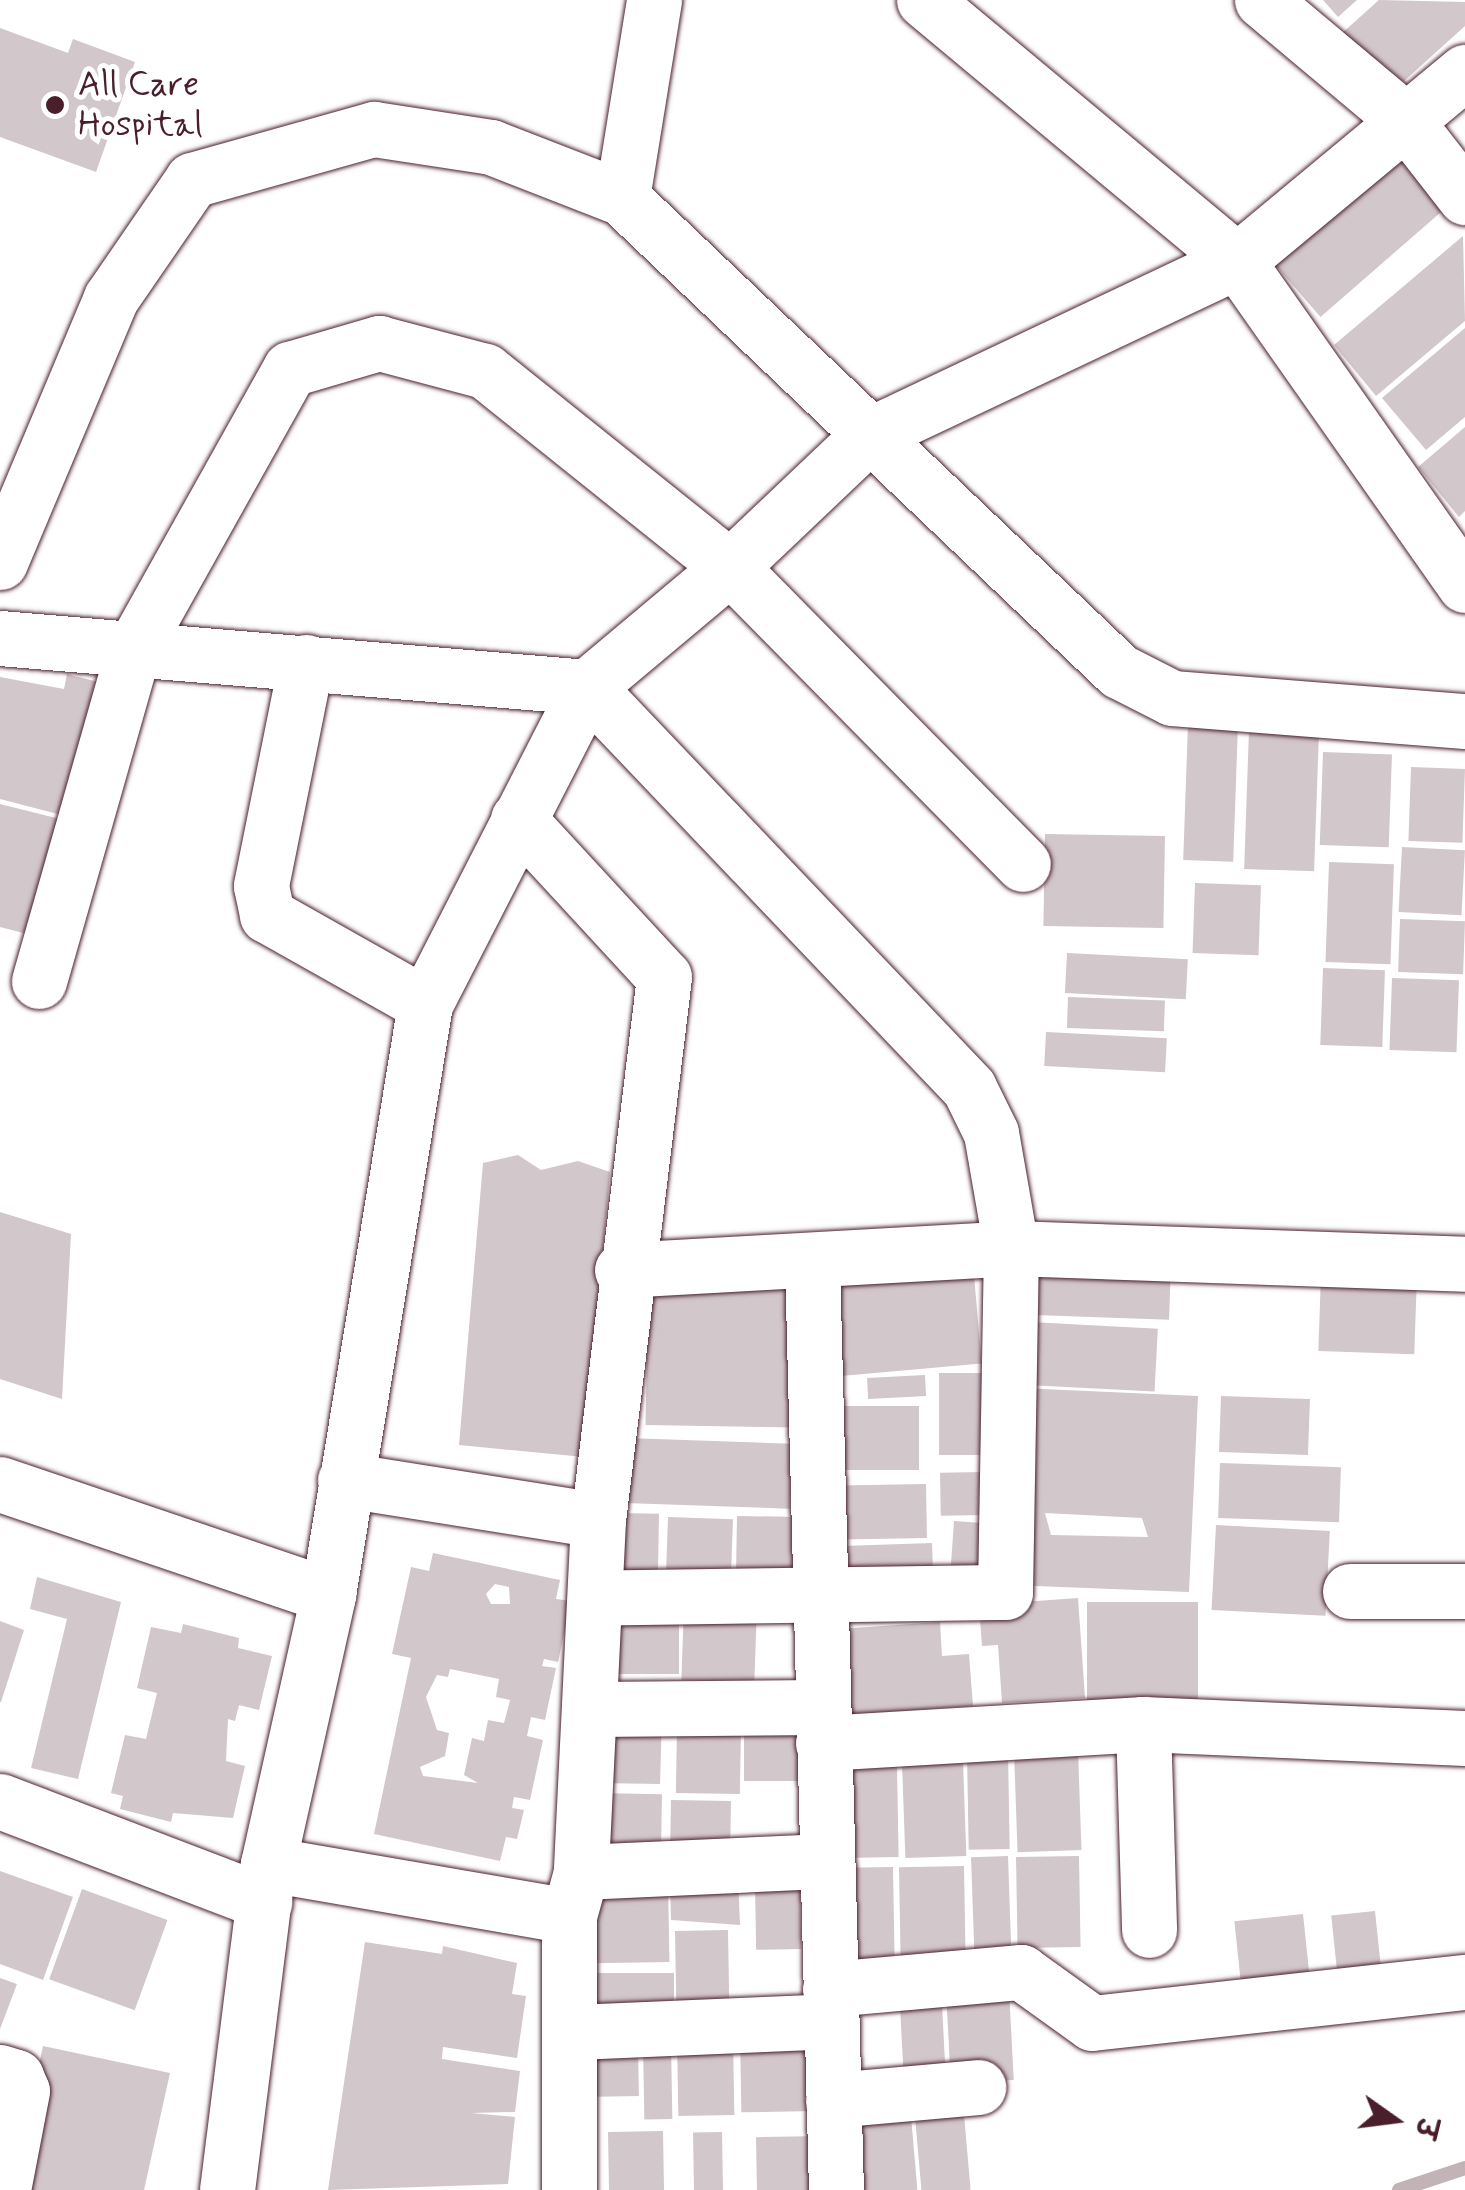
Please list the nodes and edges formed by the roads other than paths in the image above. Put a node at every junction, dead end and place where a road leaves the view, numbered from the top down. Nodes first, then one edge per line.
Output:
1 (654, 0) edge
2 (1262, 0) edge
3 (956, 8) edge
4 (1465, 72) edge
5 (1405, 120) junction
6 (1465, 197) edge
7 (622, 198) junction
8 (1237, 261) junction
9 (869, 434) junction
10 (0, 562) edge
11 (730, 567) junction
12 (1465, 585) edge
13 (0, 638) edge
14 (134, 648) junction
15 (306, 662) junction
16 (588, 686) junction
17 (1465, 721) edge
18 (518, 820) junction
19 (1023, 864) dead end
20 (39, 981) dead end
21 (424, 1004) junction
22 (1010, 1248) junction
23 (812, 1262) junction
24 (1465, 1264) edge
25 (622, 1270) junction
26 (345, 1480) junction
27 (0, 1484) edge
28 (598, 1520) junction
29 (1350, 1591) dead end
30 (1465, 1591) edge
31 (328, 1594) junction
32 (597, 1598) junction
33 (818, 1598) junction
34 (593, 1709) junction
35 (1143, 1724) junction
36 (822, 1725) junction
37 (1465, 1738) edge
38 (0, 1801) edge
39 (826, 1861) junction
40 (266, 1883) junction
41 (575, 1894) junction
42 (1149, 1930) dead end
43 (1465, 1982) edge
44 (830, 2005) junction
45 (573, 2032) junction
46 (0, 2072) edge
47 (978, 2087) dead end
48 (834, 2100) junction
49 (3, 2190) edge
50 (226, 2190) edge
51 (569, 2190) edge
52 (836, 2190) edge

1 - 7 street
2 - 5 street
3 - 8 street
4 - 5 street
5 - 6 street
5 - 8 street
7 - 9 street
7 - 10 street
8 - 9 street
8 - 12 street
9 - 11 street
9 - 17 street
11 - 14 street
11 - 16 street
11 - 19 street
13 - 14 street
14 - 15 street
14 - 20 street
15 - 16 street
15 - 21 street
16 - 18 street
16 - 22 street
18 - 21 street
18 - 25 street
21 - 26 street
22 - 23 street
22 - 24 street
22 - 33 street
23 - 25 street
23 - 33 street
25 - 28 street
26 - 28 street
26 - 31 street
27 - 31 street
28 - 32 street
29 - 30 street
31 - 40 street
32 - 33 street
32 - 34 street
33 - 36 street
34 - 36 street
34 - 41 street
35 - 36 street
35 - 37 street
35 - 42 street
36 - 39 street
38 - 40 street
39 - 41 street
39 - 44 street
40 - 41 street
40 - 50 street
41 - 45 street
43 - 44 street
44 - 45 street
44 - 48 street
45 - 51 street
46 - 49 street
47 - 48 street
48 - 52 street

